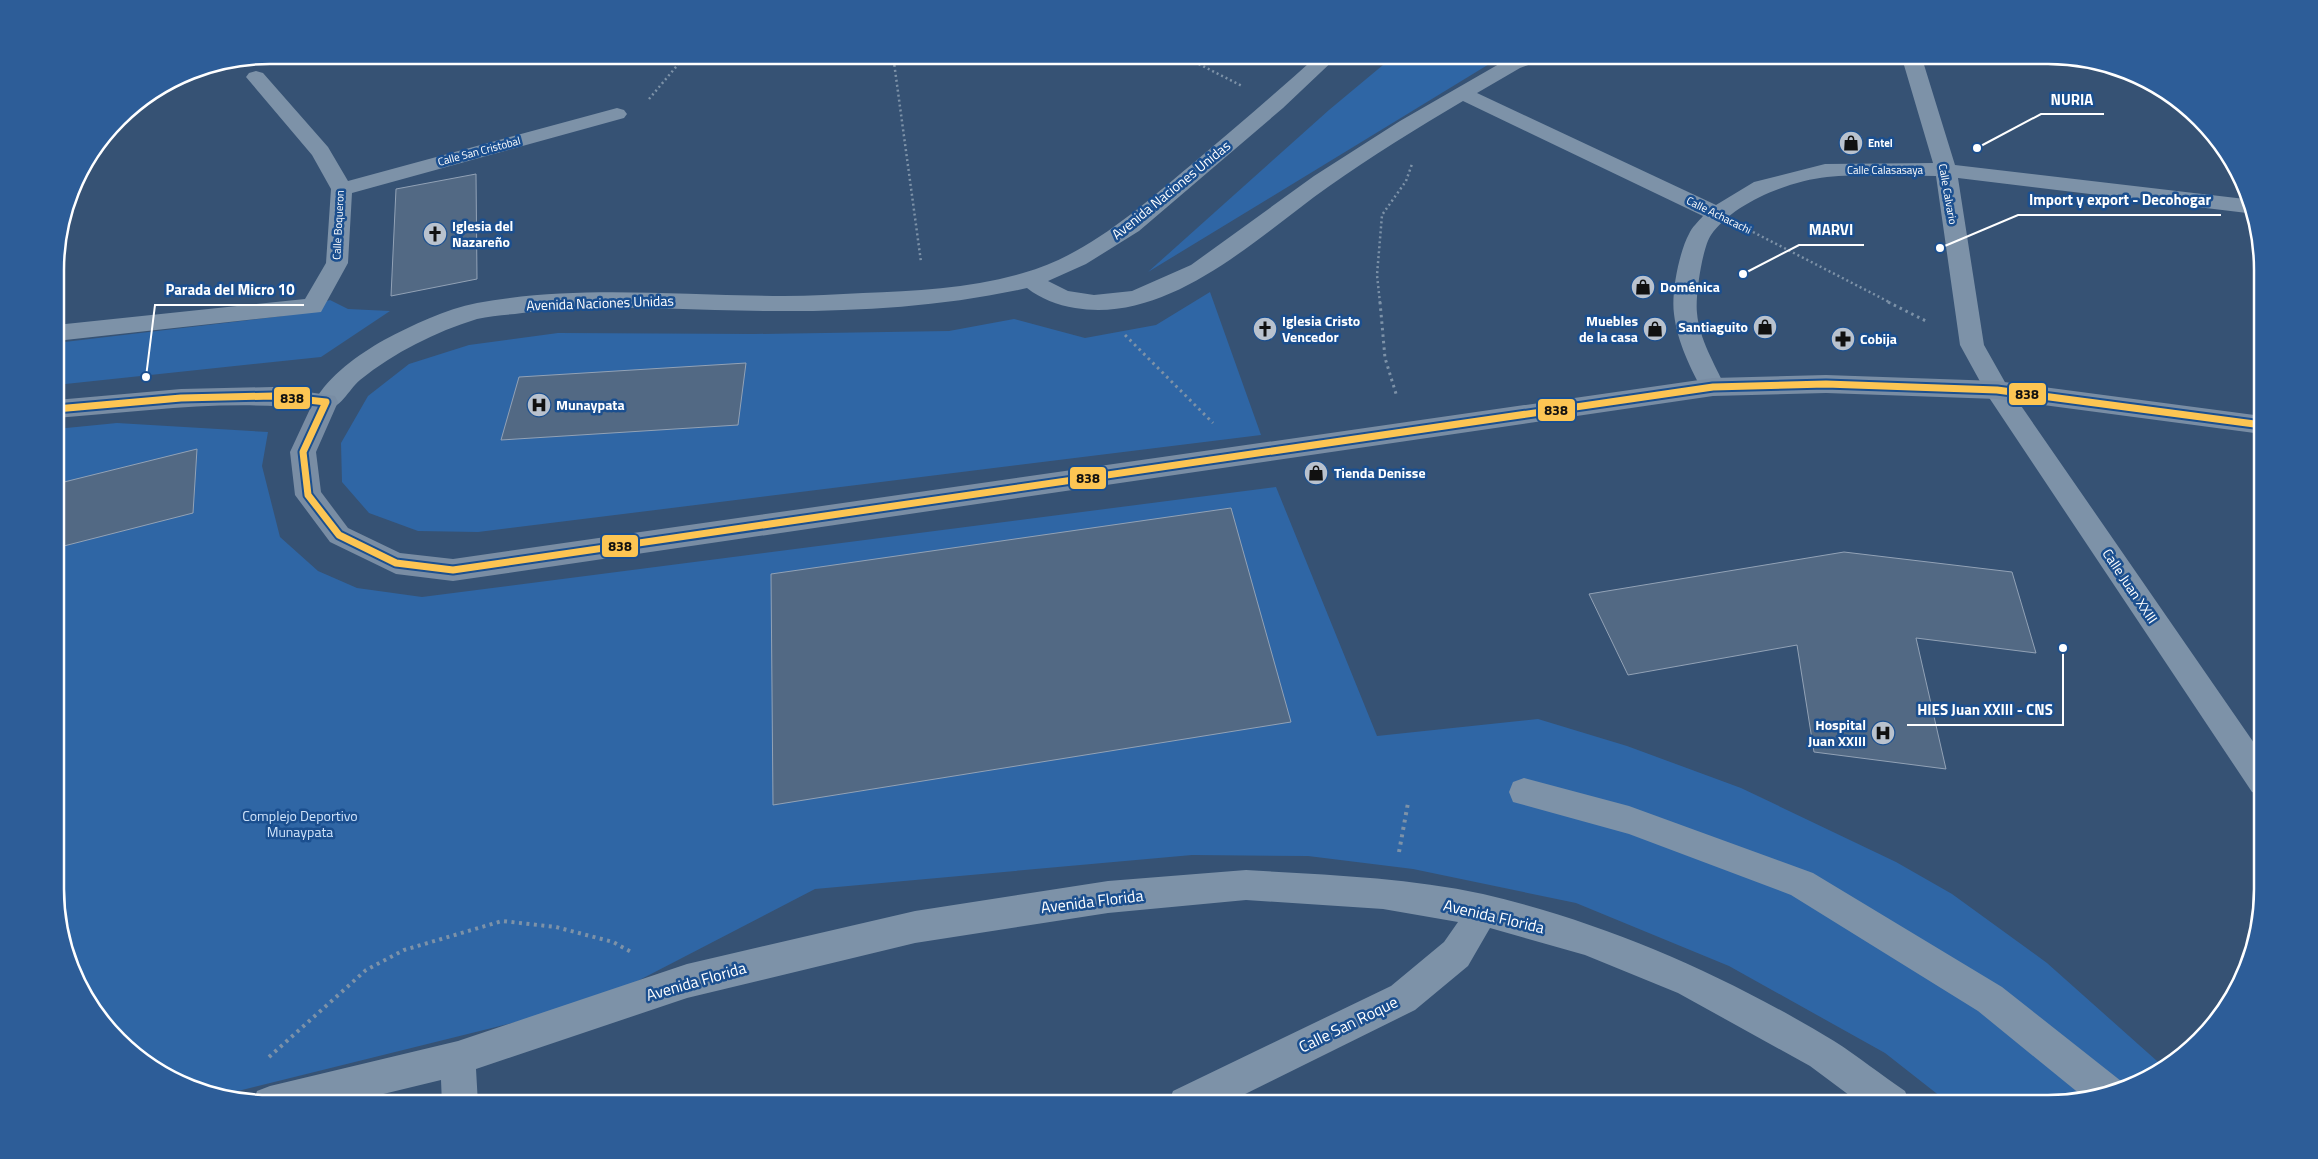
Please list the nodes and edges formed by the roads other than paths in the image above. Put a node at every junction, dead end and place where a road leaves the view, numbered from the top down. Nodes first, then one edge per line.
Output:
1 (1319, 64) edge
2 (1513, 64) edge
3 (1914, 64) edge
4 (256, 77) dead end
5 (1462, 92) junction
6 (617, 114) road end
7 (1946, 170) junction
8 (342, 188) junction
9 (2243, 205) edge
10 (1717, 214) junction
11 (1031, 279) junction
12 (64, 332) edge
13 (1713, 387) junction
14 (1997, 390) junction
15 (326, 402) junction
16 (64, 408) edge
17 (2254, 424) edge
18 (2254, 769) edge
19 (1524, 792) dead end
20 (1482, 910) junction
21 (458, 1058) junction
22 (2101, 1088) edge
23 (307, 1095) edge
24 (460, 1095) edge
25 (1204, 1095) edge
26 (1879, 1095) edge

1 - 11 street, Avenida Naciones Unidas
2 - 5 street
3 - 7 street, Calle Calvario
4 - 8 street, Calle Boqueron
5 - 10 street, Calle Achacachi
5 - 11 street
6 - 8 street, Calle San Cristobal
7 - 9 street, Calle Calasasaya
7 - 10 street, Calle Calasasaya
7 - 14 street, Calle Calvario
8 - 12 street, Calle Boqueron
10 - 13 street, Calle Calasasaya
11 - 15 street, Avenida Naciones Unidas
13 - 14 street, Avenida Naciones Unidas
13 - 15 street, Avenida Naciones Unidas
14 - 17 street, Avenida Naciones Unidas
14 - 18 street, Calle Juan XXIII
15 - 16 street
19 - 22 street
20 - 21 street, Avenida Florida
20 - 25 street, Calle San Roque
20 - 26 street, Avenida Florida
21 - 23 street, Avenida Florida
21 - 24 street

